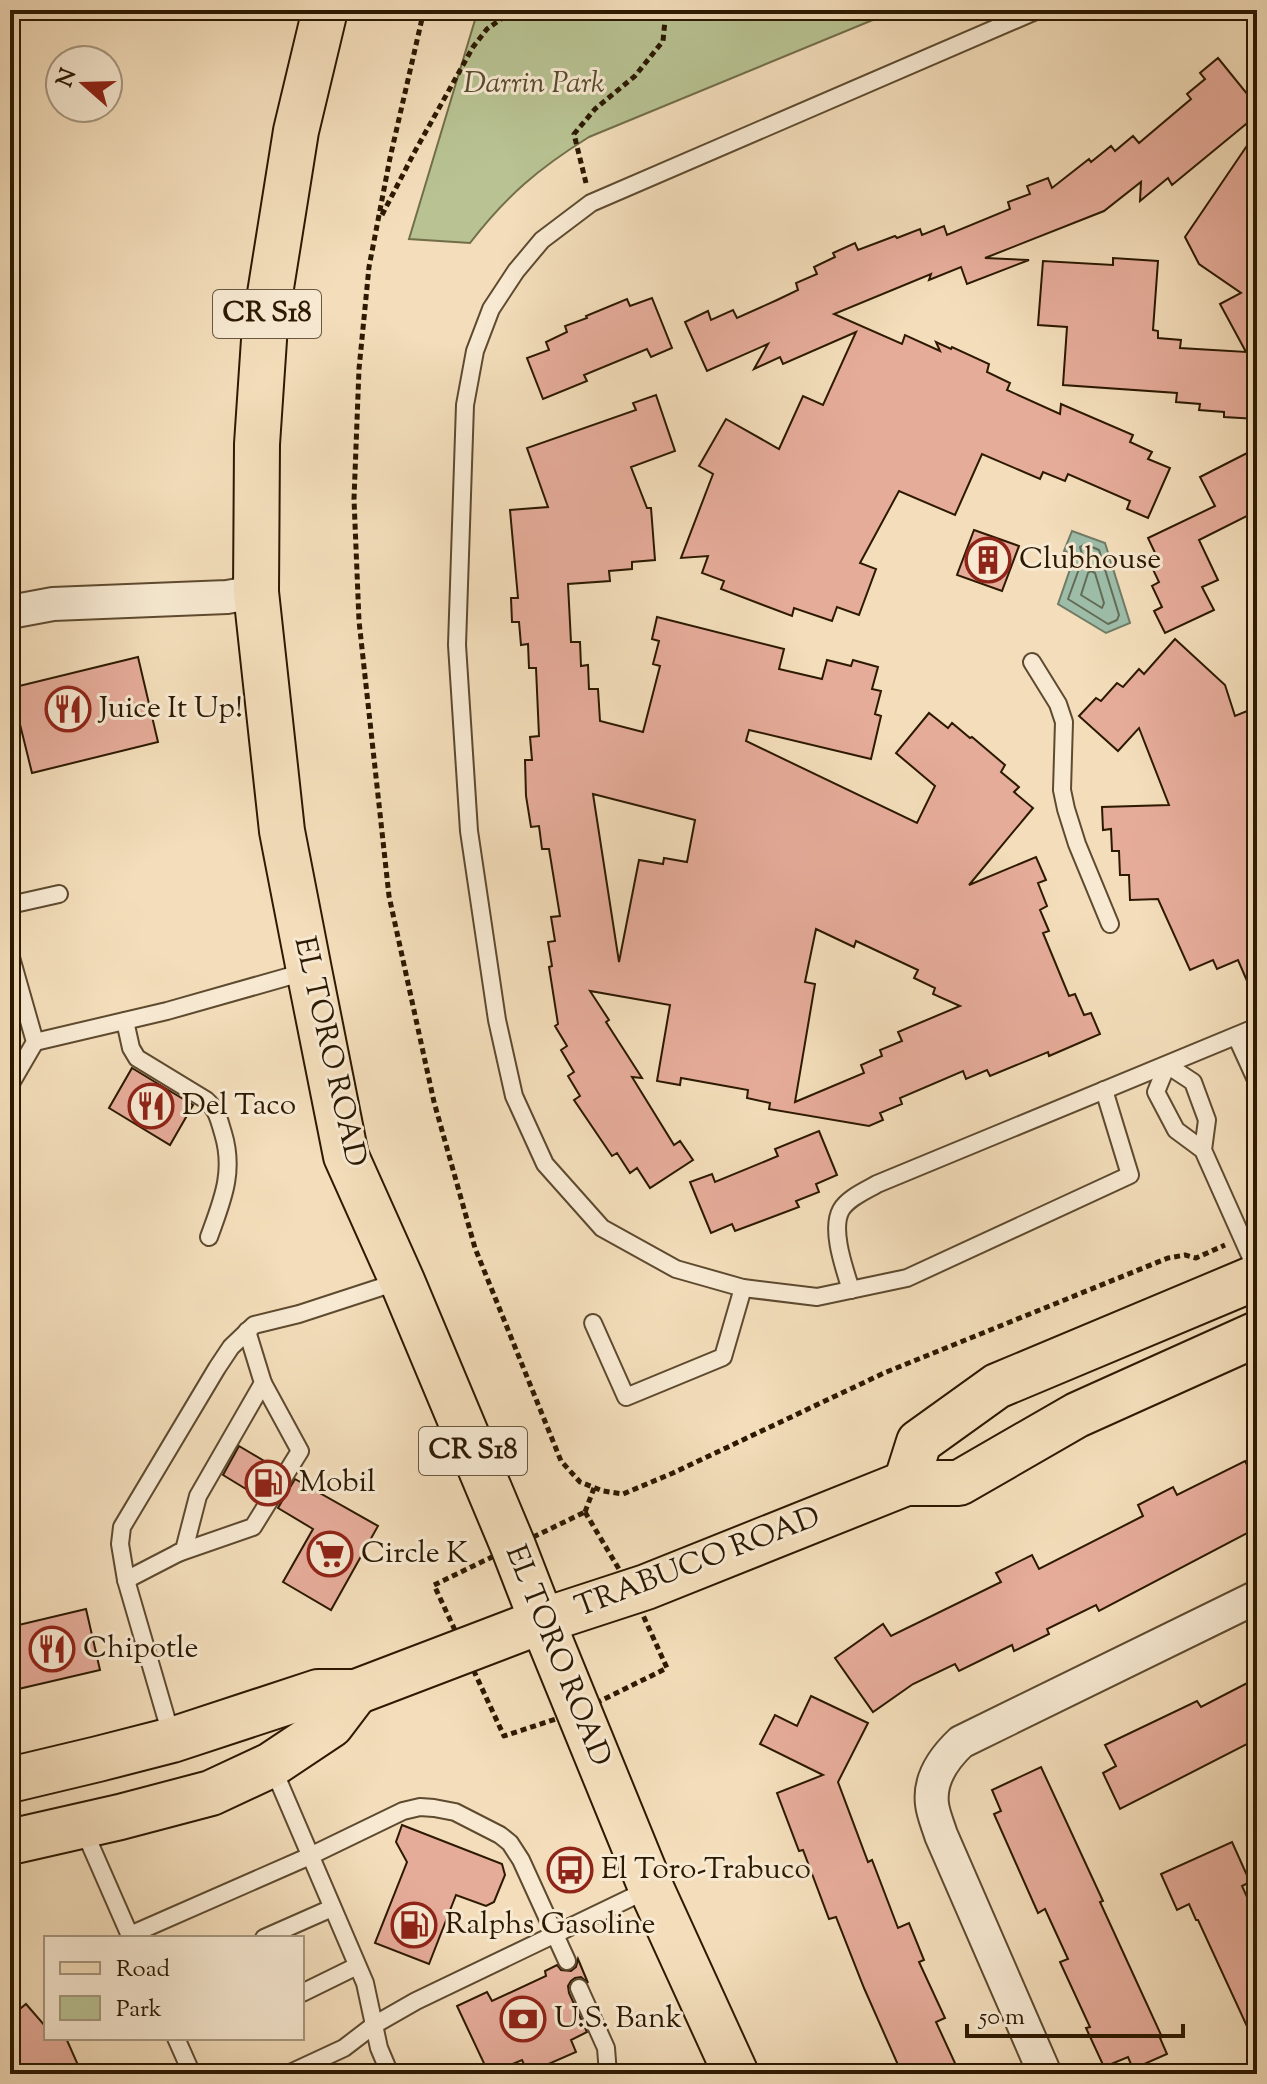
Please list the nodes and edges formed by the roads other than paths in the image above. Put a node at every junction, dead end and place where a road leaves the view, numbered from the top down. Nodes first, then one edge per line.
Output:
1 (325, 10) edge
2 (1038, 10) edge
3 (256, 592) junction
4 (10, 612) edge
5 (1032, 662) dead end
6 (59, 894) dead end
7 (10, 905) edge
8 (1110, 924) dead end
9 (10, 954) edge
10 (309, 970) junction
11 (125, 1021) junction
12 (1257, 1027) edge
13 (1236, 1036) junction
14 (35, 1042) junction
15 (1167, 1065) junction
16 (1257, 1082) edge
17 (10, 1085) edge
18 (1104, 1090) junction
19 (1203, 1150) junction
20 (209, 1237) dead end
21 (1257, 1271) edge
22 (1257, 1277) edge
23 (402, 1281) junction
24 (743, 1288) junction
25 (851, 1290) junction
26 (593, 1323) dead end
27 (247, 1331) junction
28 (1257, 1334) edge
29 (263, 1383) junction
30 (906, 1483) junction
31 (177, 1554) junction
32 (126, 1580) junction
33 (1257, 1597) edge
34 (542, 1621) junction
35 (356, 1692) junction
36 (172, 1740) junction
37 (271, 1765) junction
38 (10, 1780) edge
39 (82, 1826) junction
40 (10, 1842) edge
41 (310, 1856) junction
42 (651, 1888) junction
43 (332, 1908) junction
44 (555, 1935) junction
45 (131, 1936) edge
46 (133, 1936) edge
47 (269, 1936) edge
48 (567, 1961) dead end
49 (357, 1966) junction
50 (579, 1988) dead end
51 (304, 1992) edge
52 (374, 2025) junction
53 (177, 2040) edge
54 (192, 2074) edge
55 (288, 2074) edge
56 (390, 2074) edge
57 (608, 2074) edge
58 (736, 2074) edge
59 (1045, 2074) edge

1 - 3 main road, EL TORO ROAD / CR S18
2 - 24 lane
3 - 4 street
3 - 10 main road, EL TORO ROAD / CR S18
5 - 8 lane
6 - 7 lane
9 - 14 lane
10 - 11 lane
10 - 23 main road, EL TORO ROAD / CR S18
11 - 14 lane
11 - 20 lane
12 - 13 lane
13 - 15 lane
13 - 16 lane
14 - 17 lane
15 - 18 lane
15 - 19 lane
15 - 19 lane
18 - 25 lane
18 - 25 lane
19 - 21 lane
22 - 30 main road
23 - 27 lane
23 - 34 main road, EL TORO ROAD / CR S18
24 - 25 lane
24 - 26 lane
27 - 29 lane
27 - 32 lane
28 - 30 main road, TRABUCO ROAD
29 - 31 lane
29 - 31 lane
30 - 34 main road, TRABUCO ROAD
31 - 32 lane
32 - 36 lane
33 - 59 street
34 - 35 main road, TRABUCO ROAD
34 - 42 main road, EL TORO ROAD / CR S18
35 - 36 main road, TRABUCO ROAD
35 - 37 main road
36 - 38 main road, TRABUCO ROAD
37 - 39 main road
37 - 41 lane
39 - 40 main road
39 - 45 lane
41 - 43 lane
41 - 44 lane
41 - 46 lane
42 - 44 lane
42 - 58 main road, EL TORO ROAD / CR S18
43 - 47 lane
43 - 49 lane
44 - 48 lane
44 - 52 lane
49 - 51 lane
49 - 52 lane
50 - 57 lane
52 - 55 lane
52 - 56 lane
53 - 54 lane

